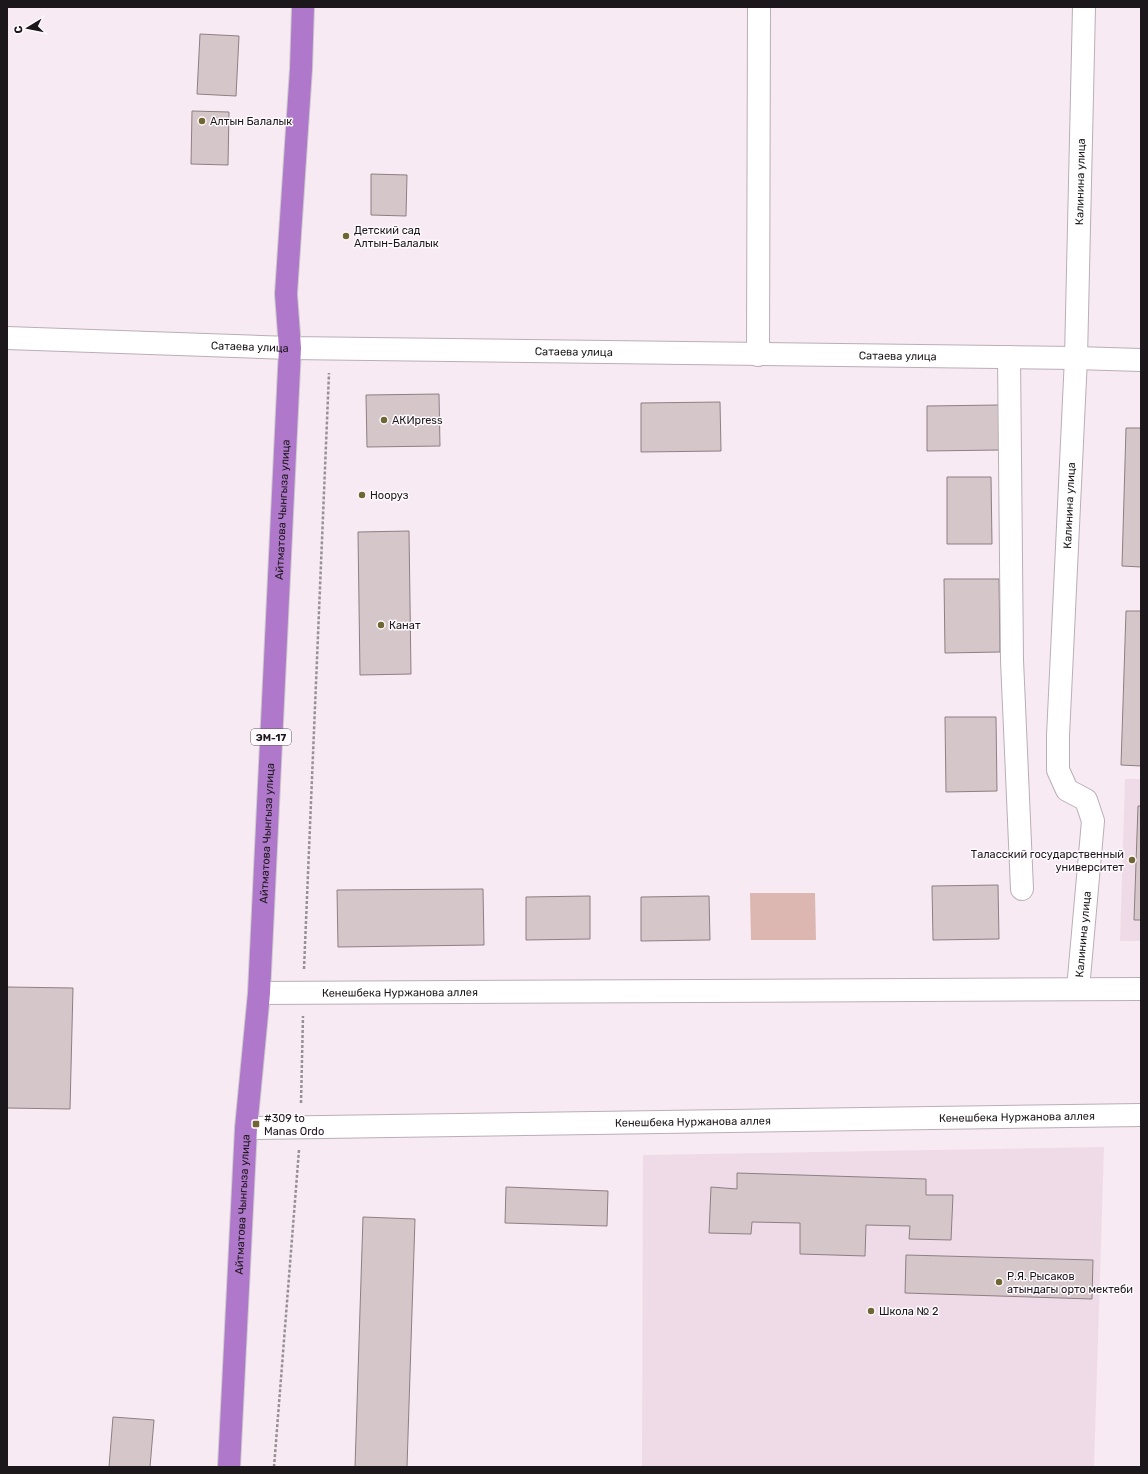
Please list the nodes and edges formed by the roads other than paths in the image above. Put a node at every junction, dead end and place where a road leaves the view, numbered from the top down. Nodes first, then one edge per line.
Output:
1 (304, 7) edge
2 (759, 7) edge
3 (1084, 7) edge
4 (7, 338) edge
5 (290, 348) junction
6 (758, 354) junction
7 (1009, 357) junction
8 (1076, 358) junction
9 (1141, 360) edge
10 (1022, 889) dead end
11 (1078, 989) junction
12 (1141, 989) edge
13 (259, 993) junction
14 (1141, 1115) edge
15 (246, 1128) junction
16 (229, 1467) edge

1 - 5 highway, Айтматова Чынгыза улица / ЭМ-17
2 - 6 street
3 - 8 street, Калинина улица
4 - 5 street, Сатаева улица
5 - 6 street, Сатаева улица
5 - 13 highway, Айтматова Чынгыза улица / ЭМ-17
6 - 7 street, Сатаева улица
7 - 8 street, Сатаева улица
7 - 10 street
8 - 9 street, Сатаева улица
8 - 11 street, Калинина улица
11 - 12 street, Кенешбека Нуржанова аллея
11 - 13 street, Кенешбека Нуржанова аллея
13 - 15 highway, Айтматова Чынгыза улица / ЭМ-17
14 - 15 street, Кенешбека Нуржанова аллея
15 - 16 highway, Айтматова Чынгыза улица / ЭМ-17

